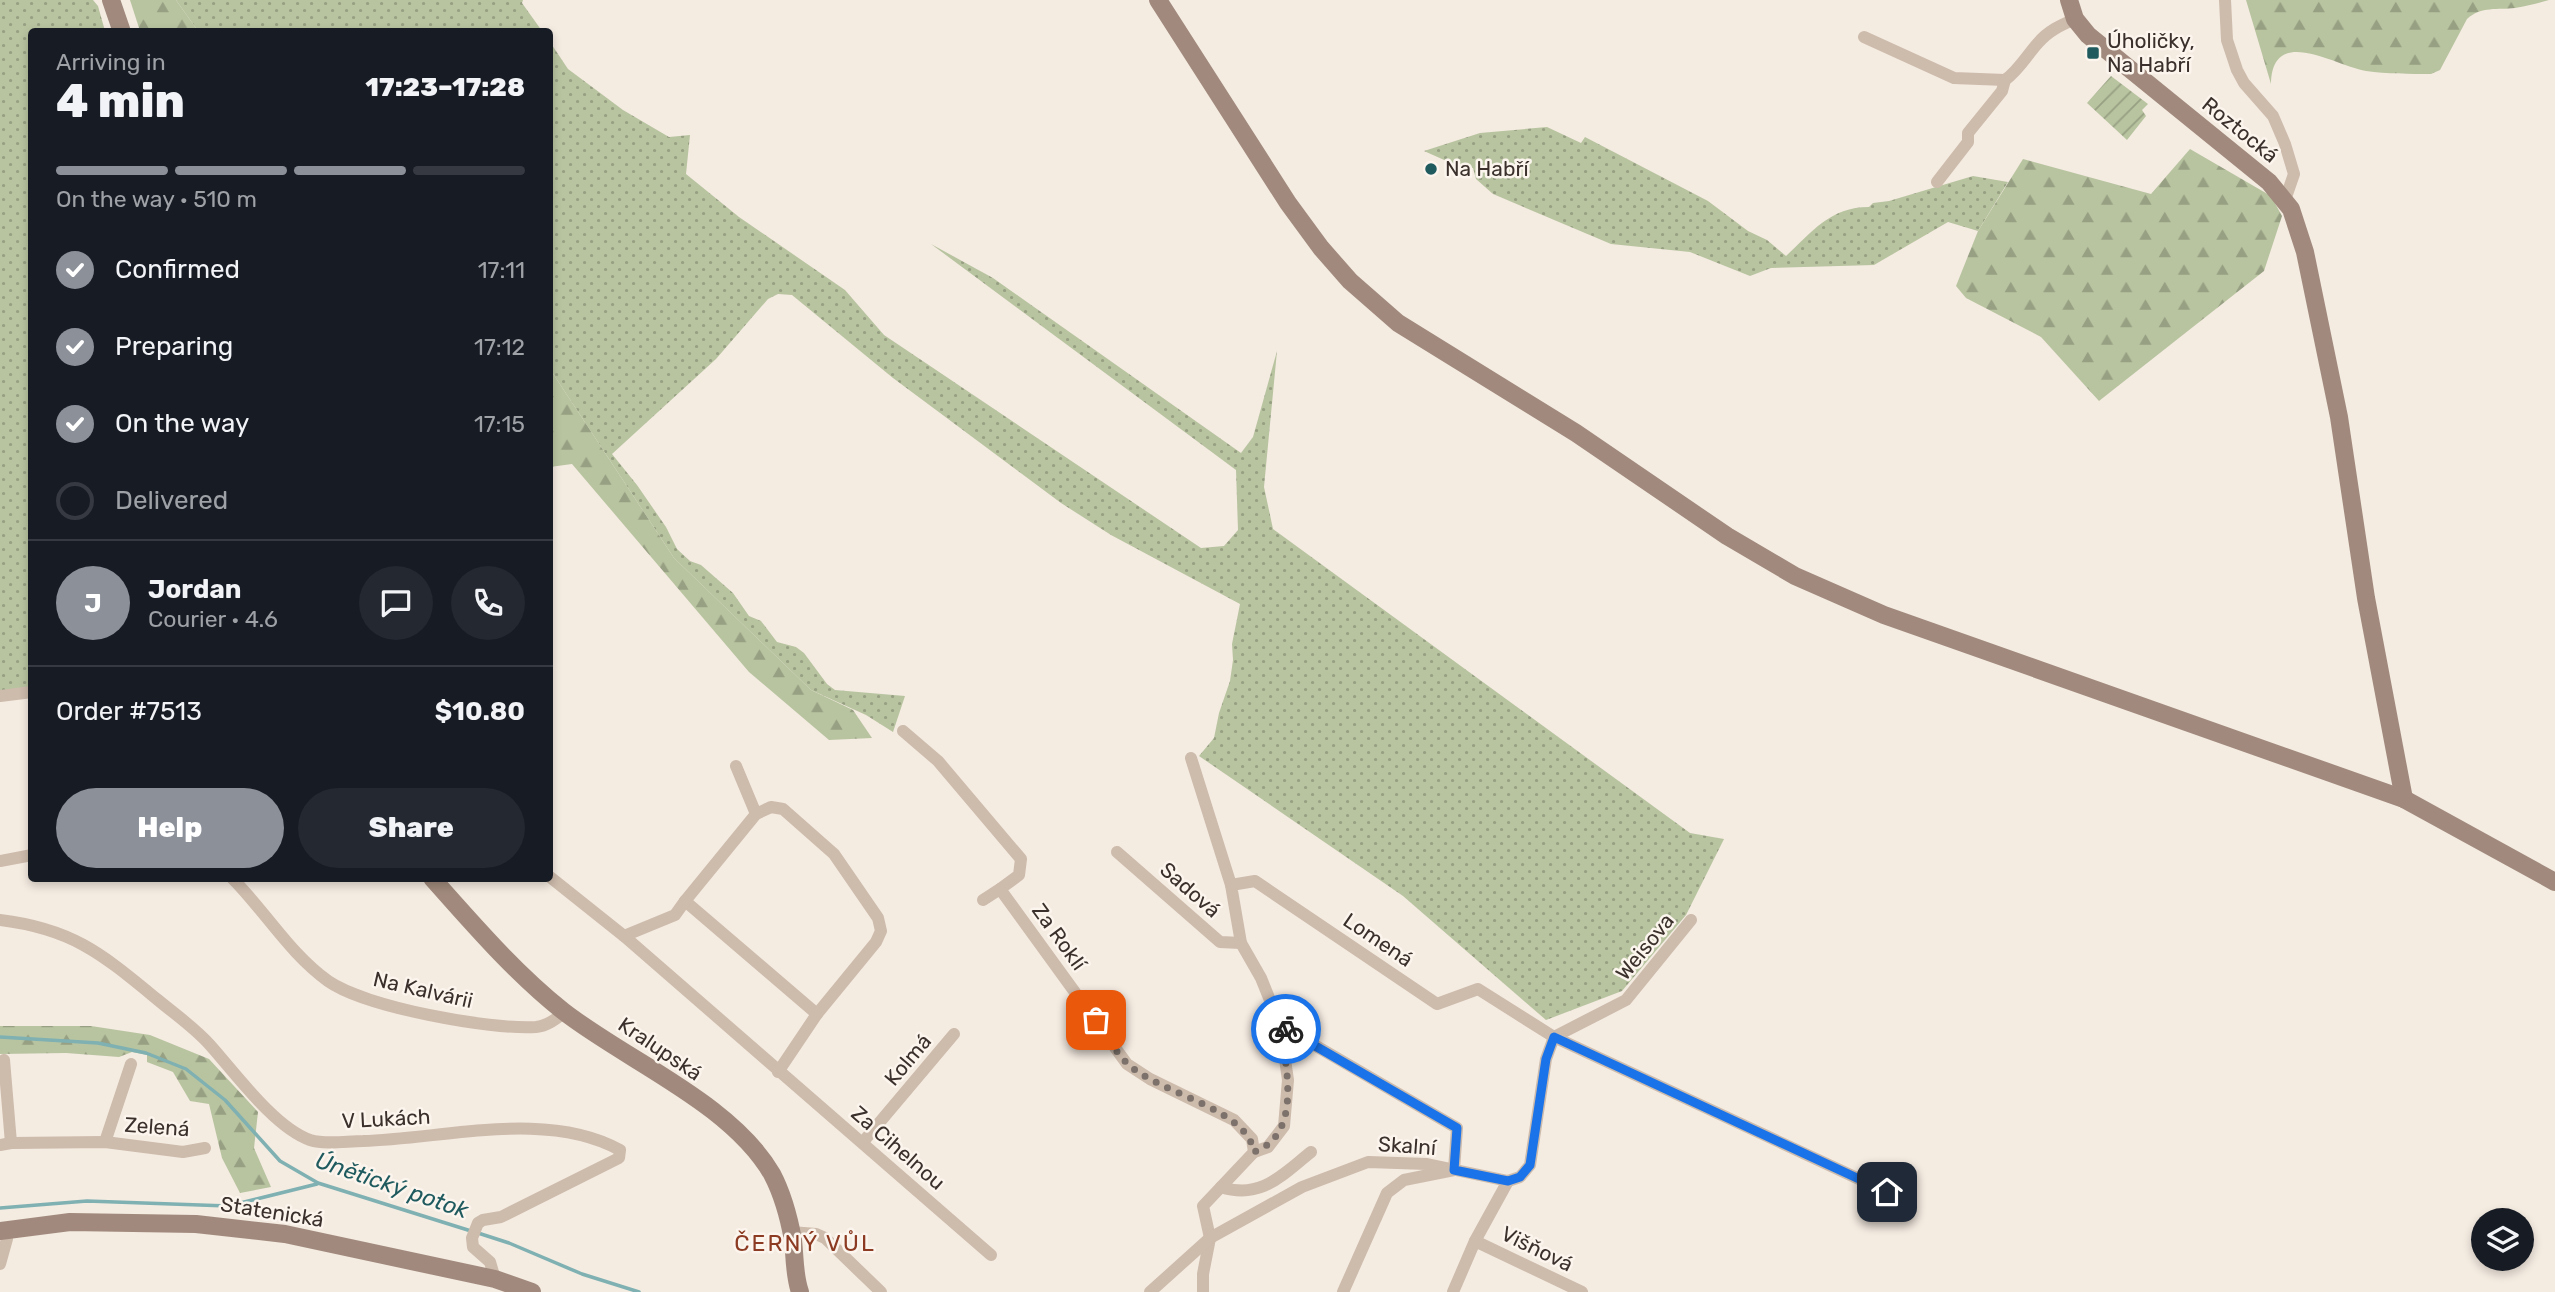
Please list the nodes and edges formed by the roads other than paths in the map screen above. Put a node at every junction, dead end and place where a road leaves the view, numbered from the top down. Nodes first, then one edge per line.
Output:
1 (111, 0) edge
2 (1158, 0) edge
3 (2069, 0) edge
4 (2225, 0) edge
5 (2075, 19) junction
6 (121, 28) edge
7 (1864, 37) dead end
8 (2005, 80) junction
9 (1937, 182) dead end
10 (2285, 200) junction
11 (28, 692) edge
12 (0, 696) edge
13 (903, 731) dead end
14 (1191, 758) dead end
15 (736, 766) dead end
16 (2404, 799) junction
17 (757, 814) junction
18 (1117, 852) dead end
19 (28, 856) edge
20 (0, 862) edge
21 (553, 879) edge
22 (236, 882) edge
23 (436, 882) edge
24 (2555, 882) edge
25 (1231, 885) junction
26 (1000, 889) junction
27 (984, 900) dead end
28 (685, 901) junction
29 (0, 920) edge
30 (1691, 920) dead end
31 (624, 936) junction
32 (1241, 943) junction
33 (565, 1012) junction
34 (817, 1014) junction
35 (1280, 1025) junction
36 (954, 1034) dead end
37 (1554, 1037) junction
38 (4, 1060) dead end
39 (131, 1064) dead end
40 (778, 1072) junction
41 (105, 1142) junction
42 (863, 1142) junction
43 (6, 1144) edge
44 (205, 1148) dead end
45 (1254, 1152) junction
46 (1311, 1152) dead end
47 (1454, 1170) junction
48 (1508, 1181) junction
49 (1221, 1186) junction
50 (1887, 1192) dead end
51 (3, 1231) edge
52 (791, 1233) junction
53 (1210, 1238) junction
54 (1475, 1241) junction
55 (991, 1255) dead end
56 (0, 1264) edge
57 (495, 1279) junction
58 (532, 1292) edge
59 (800, 1292) edge
60 (881, 1292) edge
61 (1150, 1292) edge
62 (1203, 1292) edge
63 (1343, 1292) edge
64 (1453, 1292) edge
65 (1582, 1292) edge

1 - 6 street
2 - 16 street
3 - 5 street, Roztocká
4 - 10 street
5 - 8 street
5 - 10 street, Roztocká
7 - 8 street
8 - 9 street
10 - 16 street, Roztocká
11 - 12 street
13 - 26 street
14 - 25 street
15 - 17 street
16 - 24 street
17 - 28 street
17 - 34 street
18 - 32 street, Sadová
19 - 20 street
21 - 31 street, Za Cihelnou
22 - 33 street, Na Kalvárii
23 - 33 street, Kralupská
25 - 32 street
25 - 37 street, Lomená
26 - 27 street
26 - 45 street, Za Roklí
28 - 31 street
28 - 34 street
29 - 57 street, V Lukách
30 - 37 street, Weisova
31 - 40 street, Za Cihelnou
32 - 35 street
33 - 52 street, Kralupská
34 - 40 street
35 - 45 street
35 - 47 street
36 - 42 street, Kolmá
37 - 48 street
37 - 50 street
38 - 43 street, Zelená
39 - 41 street, Zelená
40 - 42 street, Za Cihelnou
41 - 43 street, Zelená
41 - 44 street, Zelená
42 - 55 street, Za Cihelnou
45 - 49 street
46 - 49 street
47 - 48 street, Skalní
47 - 53 street, Skalní
47 - 63 street
48 - 54 street
49 - 53 street
51 - 56 street
51 - 57 street, Statenická
52 - 59 street, Kralupská
52 - 60 street
53 - 61 street, Skalní
53 - 62 street
54 - 64 street
54 - 65 street, Višňová
57 - 58 street, Statenická

